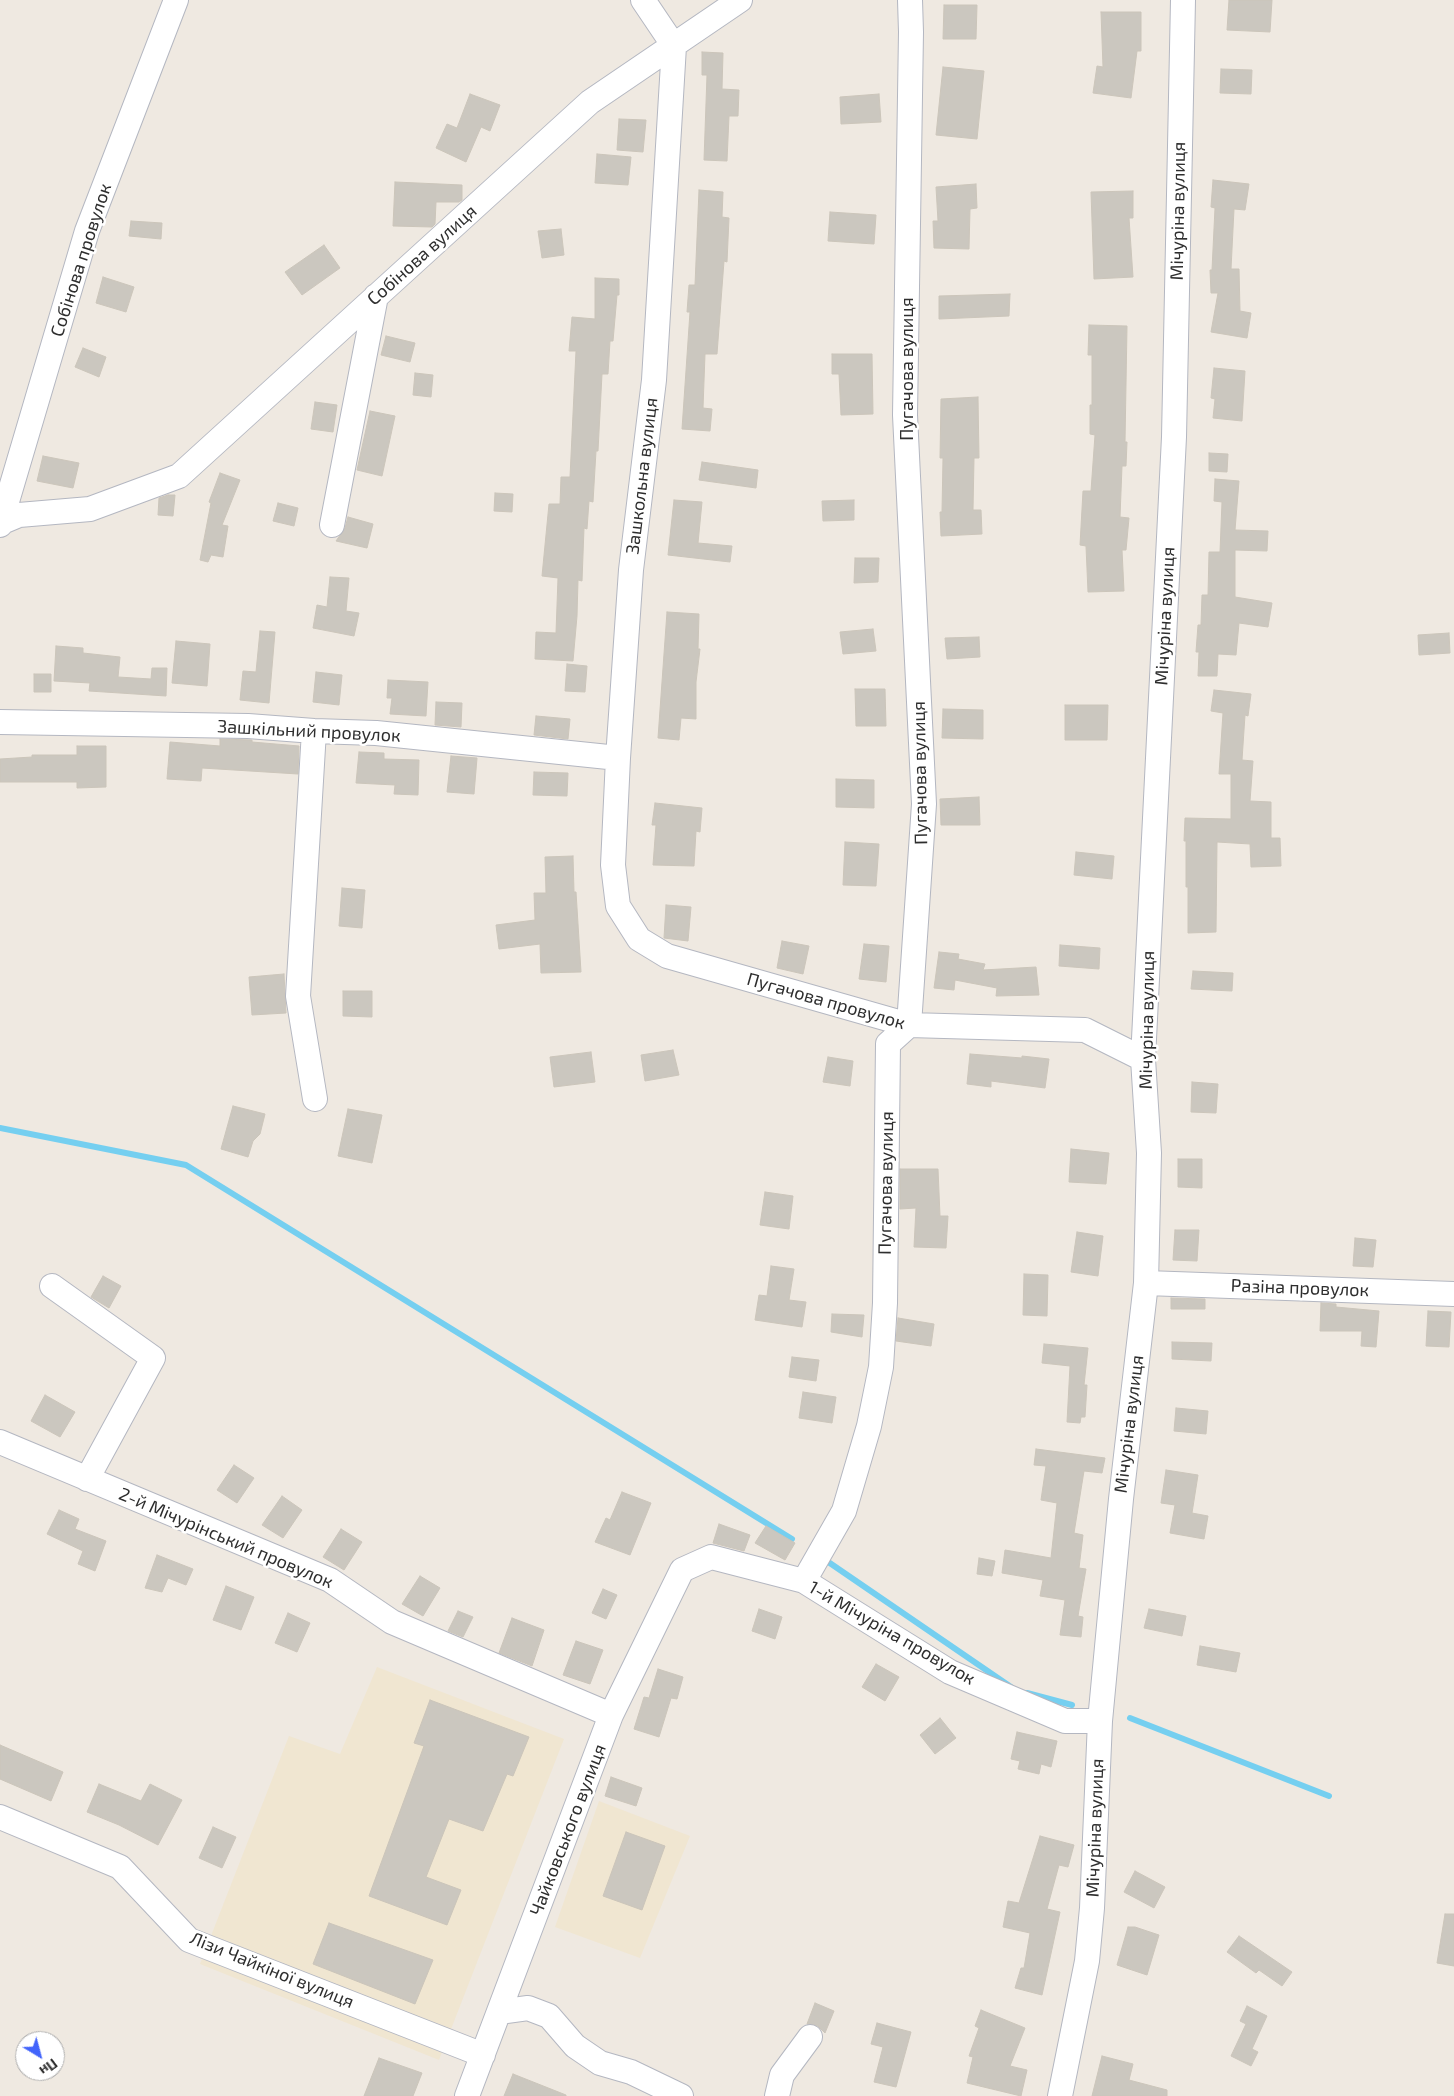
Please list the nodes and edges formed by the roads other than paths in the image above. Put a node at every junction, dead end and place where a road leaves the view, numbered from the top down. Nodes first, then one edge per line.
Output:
1 (176, 0) edge
2 (643, 0) edge
3 (740, 0) edge
4 (910, 0) edge
5 (1183, 0) edge
6 (674, 46) junction
7 (376, 296) junction
8 (1, 524) edge
9 (332, 525) dead end
10 (0, 722) edge
11 (314, 732) junction
12 (618, 758) junction
13 (618, 906) joint
14 (909, 1025) junction
15 (1143, 1059) junction
16 (316, 1099) dead end
17 (1146, 1283) junction
18 (52, 1286) dead end
19 (1454, 1294) edge
20 (0, 1442) edge
21 (87, 1479) junction
22 (682, 1570) joint
23 (804, 1581) junction
24 (611, 1715) junction
25 (1100, 1721) junction
26 (0, 1817) edge
27 (499, 2012) junction
28 (810, 2037) dead end
29 (483, 2055) junction
30 (467, 2096) edge
31 (681, 2096) edge
32 (777, 2096) edge
33 (1060, 2096) edge

1 - 8 street, Собінова провулок
2 - 6 street
3 - 6 street
4 - 14 street, Пугачова вулиця
5 - 15 street, Мічуріна вулиця
6 - 7 street, Собінова вулиця
6 - 12 street, Зашкольна вулиця
7 - 8 street, Собінова вулиця
7 - 9 street
10 - 11 street, Зашкільний провулок
11 - 12 street, Зашкільний провулок
11 - 16 street
12 - 13 street, Зашкольна вулиця
13 - 14 street, Пугачова провулок
14 - 15 street, Пугачова провулок
14 - 23 street, Пугачова вулиця
15 - 17 street, Мічуріна вулиця
17 - 19 street, Разіна провулок
17 - 25 street, Мічуріна вулиця
18 - 21 street
20 - 21 street, 2-й Мічурінський провулок
21 - 24 street, 2-й Мічурінський провулок
22 - 23 street, 1-й Мічуріна провулок
22 - 24 street, Чайковського вулиця
23 - 25 street, 1-й Мічуріна провулок
24 - 27 street, Чайковського вулиця
25 - 33 street, Мічуріна вулиця
26 - 29 street, Лізи Чайкіної вулиця
27 - 29 street, Чайковського вулиця
27 - 31 street
28 - 32 street
29 - 30 street, Чайковського вулиця

